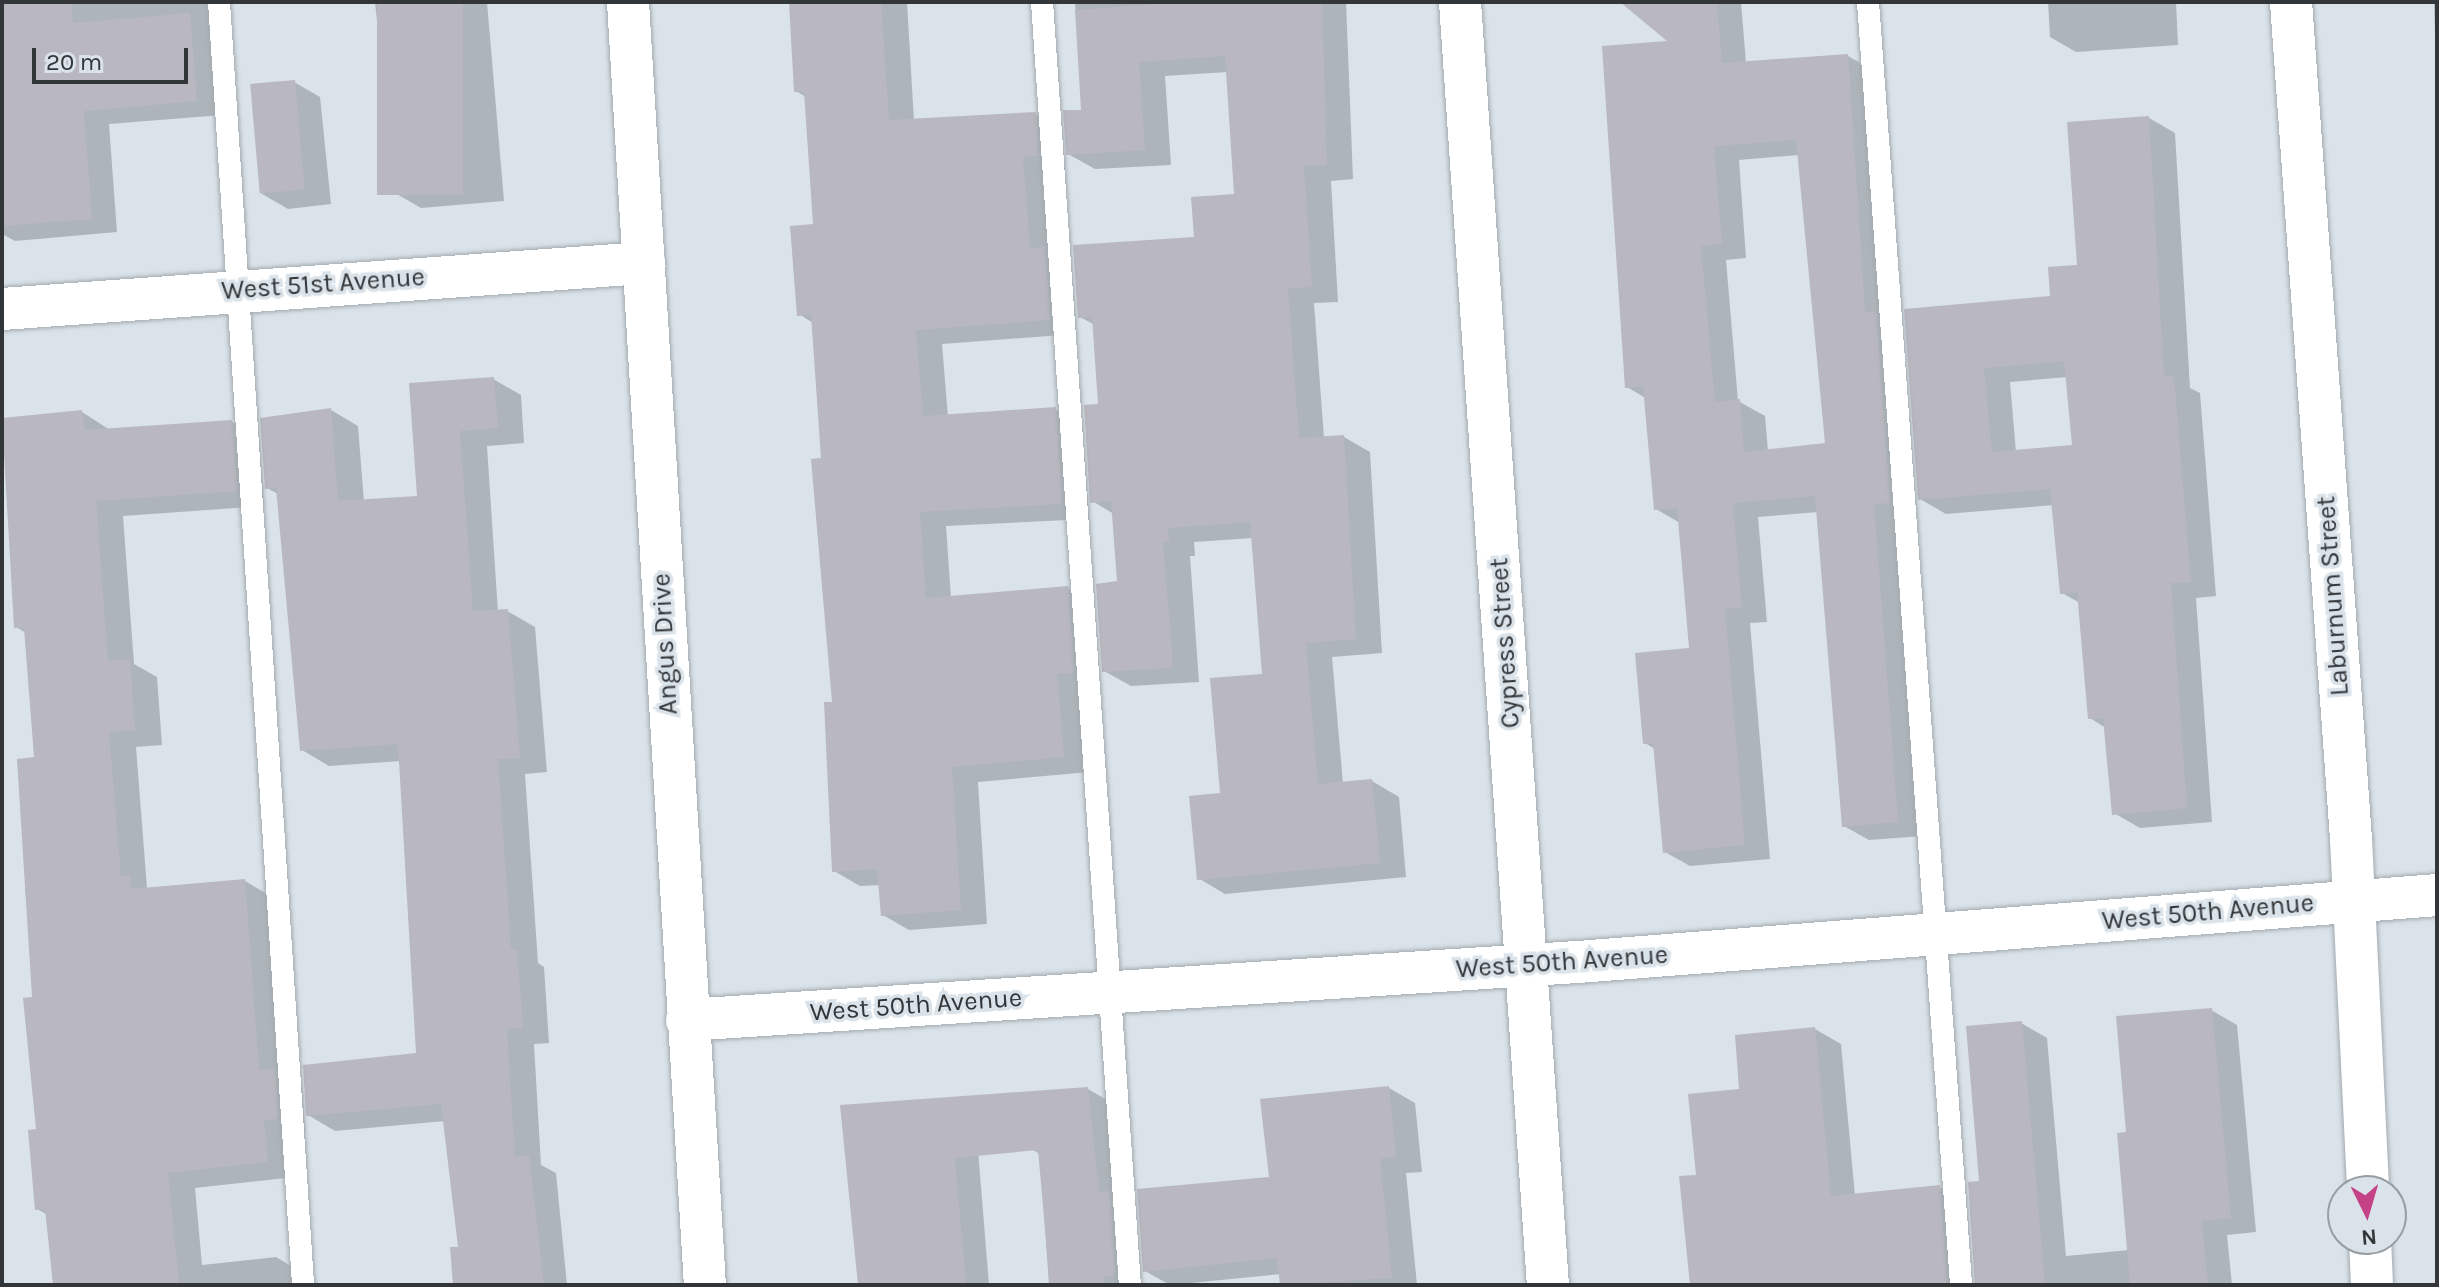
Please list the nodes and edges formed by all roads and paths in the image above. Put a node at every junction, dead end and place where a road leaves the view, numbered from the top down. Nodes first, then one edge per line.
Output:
1 (219, 2) edge
2 (628, 2) edge
3 (1042, 2) edge
4 (1460, 2) edge
5 (1868, 2) edge
6 (2291, 2) edge
7 (644, 263) junction
8 (240, 290) junction
9 (2, 309) edge
10 (2437, 895) edge
11 (2354, 901) junction
12 (1938, 935) junction
13 (1528, 965) junction
14 (1110, 992) junction
15 (687, 1020) junction
16 (2367, 1175) edge
17 (2371, 1255) edge
18 (303, 1285) edge
19 (705, 1285) edge
20 (1130, 1285) edge
21 (1548, 1285) edge
22 (1961, 1285) edge
23 (2372, 1285) edge

1 - 8 lane
2 - 7 street, Angus Drive
3 - 14 lane
4 - 13 street, Cypress Street
5 - 12 lane
6 - 11 street, Laburnum Street
7 - 8 street, West 51st Avenue
7 - 15 street, Angus Drive
8 - 9 street, West 51st Avenue
8 - 18 lane
10 - 11 street, West 50th Avenue
11 - 12 street, West 50th Avenue
11 - 16 street, Laburnum Street
12 - 13 street, West 50th Avenue
12 - 22 lane
13 - 14 street, West 50th Avenue
13 - 21 street, Cypress Street
14 - 15 street, West 50th Avenue
14 - 20 lane
15 - 19 street, Angus Drive
17 - 23 street

